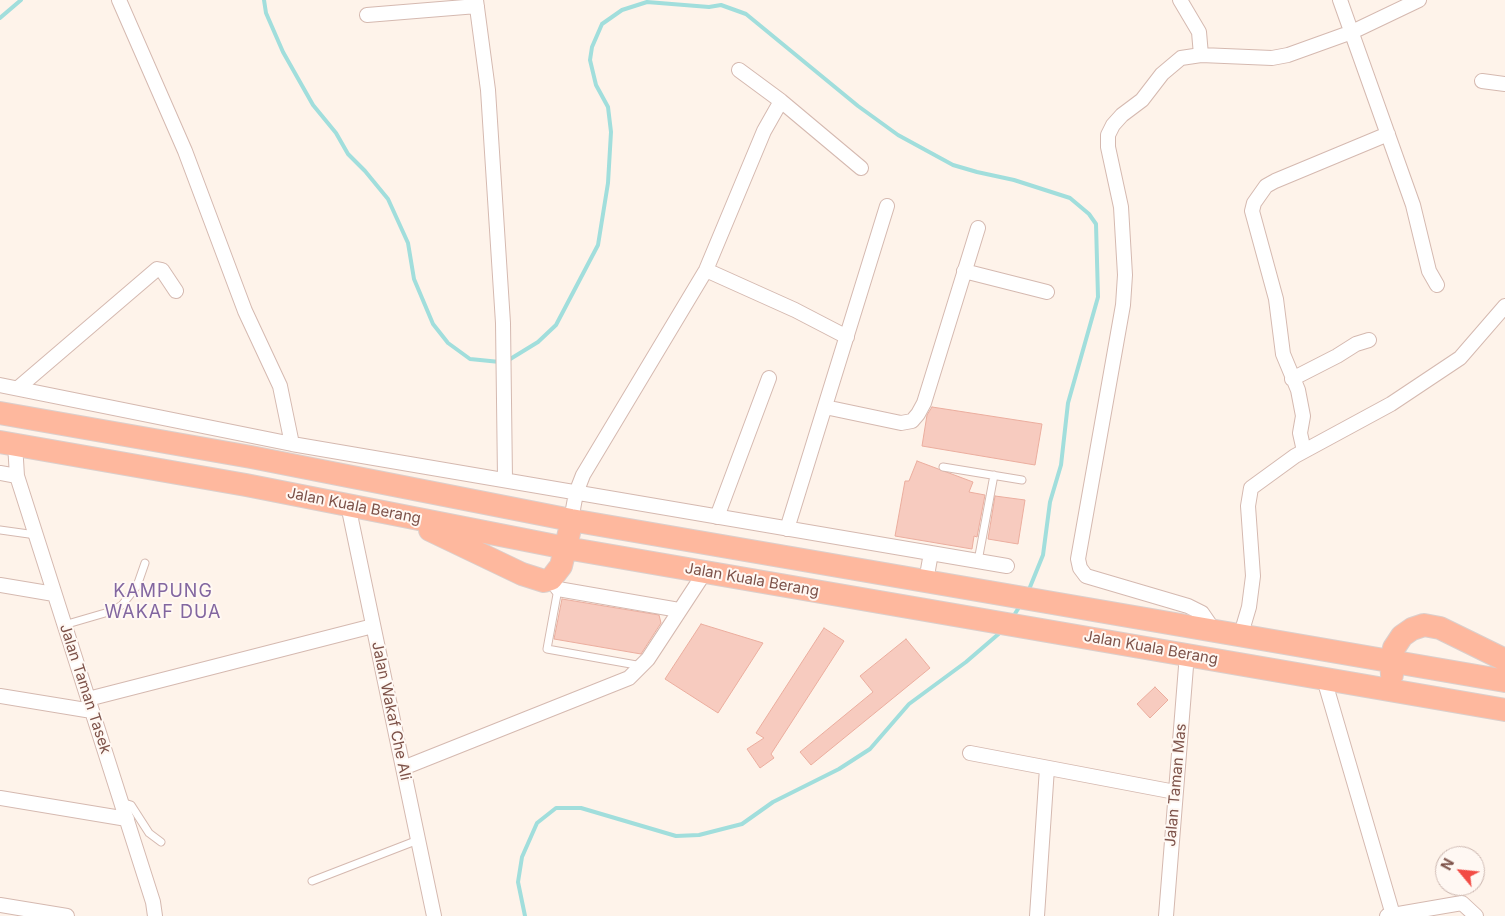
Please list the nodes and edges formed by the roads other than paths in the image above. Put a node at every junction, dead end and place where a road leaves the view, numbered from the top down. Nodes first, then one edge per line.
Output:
1 (119, 0) edge
2 (1180, 0) edge
3 (1340, 0) edge
4 (1419, 0) edge
5 (477, 3) edge
6 (367, 16) dead end
7 (1352, 32) junction
8 (1201, 55) junction
9 (739, 70) dead end
10 (1482, 81) dead end
11 (1505, 84) edge
12 (781, 101) junction
13 (1388, 134) junction
14 (861, 168) dead end
15 (887, 206) dead end
16 (978, 228) dead end
17 (706, 270) junction
18 (964, 270) junction
19 (1437, 285) dead end
20 (176, 291) dead end
21 (1047, 292) dead end
22 (1505, 306) edge
23 (847, 337) junction
24 (1369, 340) dead end
25 (769, 378) dead end
26 (1292, 379) junction
27 (0, 385) edge
28 (18, 388) junction
29 (824, 408) junction
30 (0, 413) edge
31 (7, 443) edge
32 (292, 444) junction
33 (1304, 450) junction
34 (942, 466) dead end
35 (0, 473) edge
36 (994, 475) junction
37 (17, 476) junction
38 (505, 479) junction
39 (1022, 480) dead end
40 (576, 493) junction
41 (348, 505) junction
42 (401, 516) junction
43 (716, 517) junction
44 (571, 520) junction
45 (787, 529) junction
46 (0, 530) edge
47 (36, 535) junction
48 (566, 548) junction
49 (931, 553) junction
50 (978, 562) junction
51 (145, 563) dead end
52 (1007, 566) dead end
53 (705, 572) junction
54 (926, 580) junction
55 (554, 584) junction
56 (0, 585) edge
57 (54, 594) junction
58 (679, 610) junction
59 (64, 625) junction
60 (373, 626) junction
61 (1213, 629) junction
62 (1241, 634) junction
63 (1187, 654) junction
64 (1505, 660) edge
65 (1391, 661) junction
66 (642, 666) junction
67 (1324, 679) junction
68 (1505, 681) edge
69 (0, 696) edge
70 (1428, 696) junction
71 (90, 705) junction
72 (1505, 710) edge
73 (970, 753) dead end
74 (403, 768) junction
75 (1047, 768) junction
76 (1175, 792) junction
77 (0, 798) edge
78 (121, 802) junction
79 (127, 819) junction
80 (418, 840) junction
81 (161, 842) dead end
82 (312, 881) dead end
83 (0, 905) edge
84 (154, 909) edge
85 (1390, 915) edge
86 (67, 916) edge
87 (434, 916) edge
88 (1037, 916) edge
89 (1166, 916) edge
90 (1476, 916) edge

1 - 32 street
2 - 8 street
3 - 7 street
4 - 7 street
5 - 6 street
5 - 38 street
7 - 8 street
7 - 13 street
8 - 61 street
9 - 12 street
10 - 11 street
12 - 14 street
12 - 17 street
13 - 19 street
13 - 26 street
15 - 23 street
16 - 18 street
17 - 23 street
17 - 40 street
18 - 21 street
18 - 29 street
20 - 28 street
22 - 33 street
23 - 29 street
24 - 26 street
25 - 43 street
26 - 33 street
27 - 28 street
28 - 32 street
29 - 45 street
30 - 44 highway, Jalan Kuala Berang
31 - 37 street, Jalan Taman Tasek
31 - 41 highway, Jalan Kuala Berang
32 - 38 street
33 - 62 street
34 - 36 lane
35 - 37 street
36 - 39 lane
36 - 50 lane
37 - 47 street, Jalan Taman Tasek
38 - 40 street
40 - 43 street
40 - 44 street
41 - 42 highway, Jalan Kuala Berang
41 - 60 street, Jalan Wakaf Che Ali
42 - 48 highway, Jalan Kuala Berang
42 - 55 highway
43 - 45 street
44 - 48 highway
44 - 54 highway, Jalan Kuala Berang
45 - 49 street
46 - 47 lane
47 - 57 street, Jalan Taman Tasek
48 - 53 highway, Jalan Kuala Berang
48 - 55 highway
49 - 50 street
49 - 54 street
50 - 52 street
51 - 59 lane
53 - 58 street
53 - 63 highway, Jalan Kuala Berang
54 - 61 highway, Jalan Kuala Berang
55 - 58 street
55 - 66 lane
56 - 57 street
57 - 59 street, Jalan Taman Tasek
58 - 66 street
59 - 71 street, Jalan Taman Tasek
60 - 71 street
60 - 74 street, Jalan Wakaf Che Ali
61 - 62 highway, Jalan Kuala Berang
62 - 65 highway, Jalan Kuala Berang
63 - 67 highway, Jalan Kuala Berang
63 - 76 street, Jalan Taman Mas
64 - 65 highway
65 - 68 highway, Jalan Kuala Berang
65 - 70 highway
66 - 74 street
67 - 70 highway, Jalan Kuala Berang
67 - 85 street
69 - 71 street
70 - 72 highway, Jalan Kuala Berang
71 - 78 street, Jalan Taman Tasek
73 - 75 street
74 - 80 street, Jalan Wakaf Che Ali
75 - 76 street
75 - 88 street
76 - 89 street, Jalan Taman Mas
77 - 79 street
78 - 79 street, Jalan Taman Tasek
78 - 81 lane
79 - 84 street, Jalan Taman Tasek
80 - 82 lane
80 - 87 street, Jalan Wakaf Che Ali
83 - 86 street
85 - 90 street

